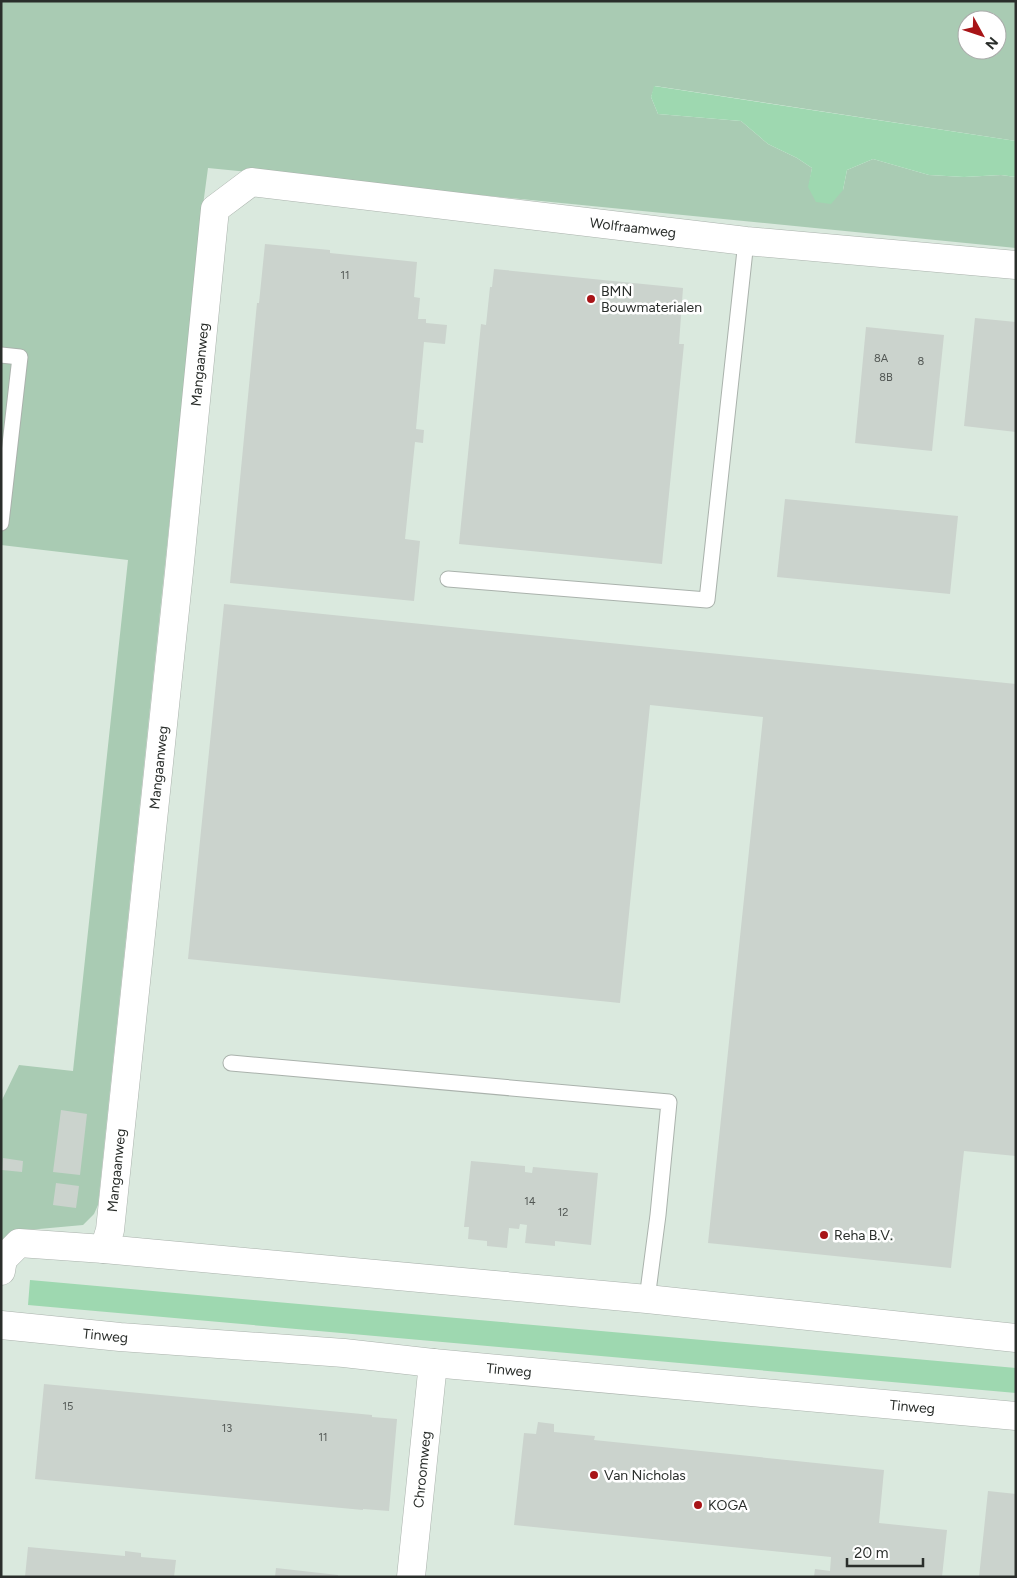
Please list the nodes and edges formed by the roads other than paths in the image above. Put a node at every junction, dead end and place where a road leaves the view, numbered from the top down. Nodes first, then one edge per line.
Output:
1 (251, 182) joint
2 (746, 241) junction
3 (1016, 265) edge
4 (1, 355) edge
5 (1, 523) edge
6 (448, 578) dead end
7 (231, 1063) dead end
8 (8, 1247) edge
9 (104, 1249) junction
10 (1, 1271) edge
11 (648, 1298) junction
12 (1, 1325) edge
13 (1016, 1338) edge
14 (433, 1363) junction
15 (1016, 1416) edge
16 (411, 1577) edge

1 - 2 street, Wolfraamweg
1 - 9 street, Mangaanweg
2 - 3 street, Wolfraamweg
2 - 6 lane
4 - 5 lane
7 - 11 lane
8 - 9 street
8 - 10 street
9 - 11 street
11 - 13 street
12 - 14 street, Tinweg
14 - 15 street, Tinweg
14 - 16 street, Chroomweg

